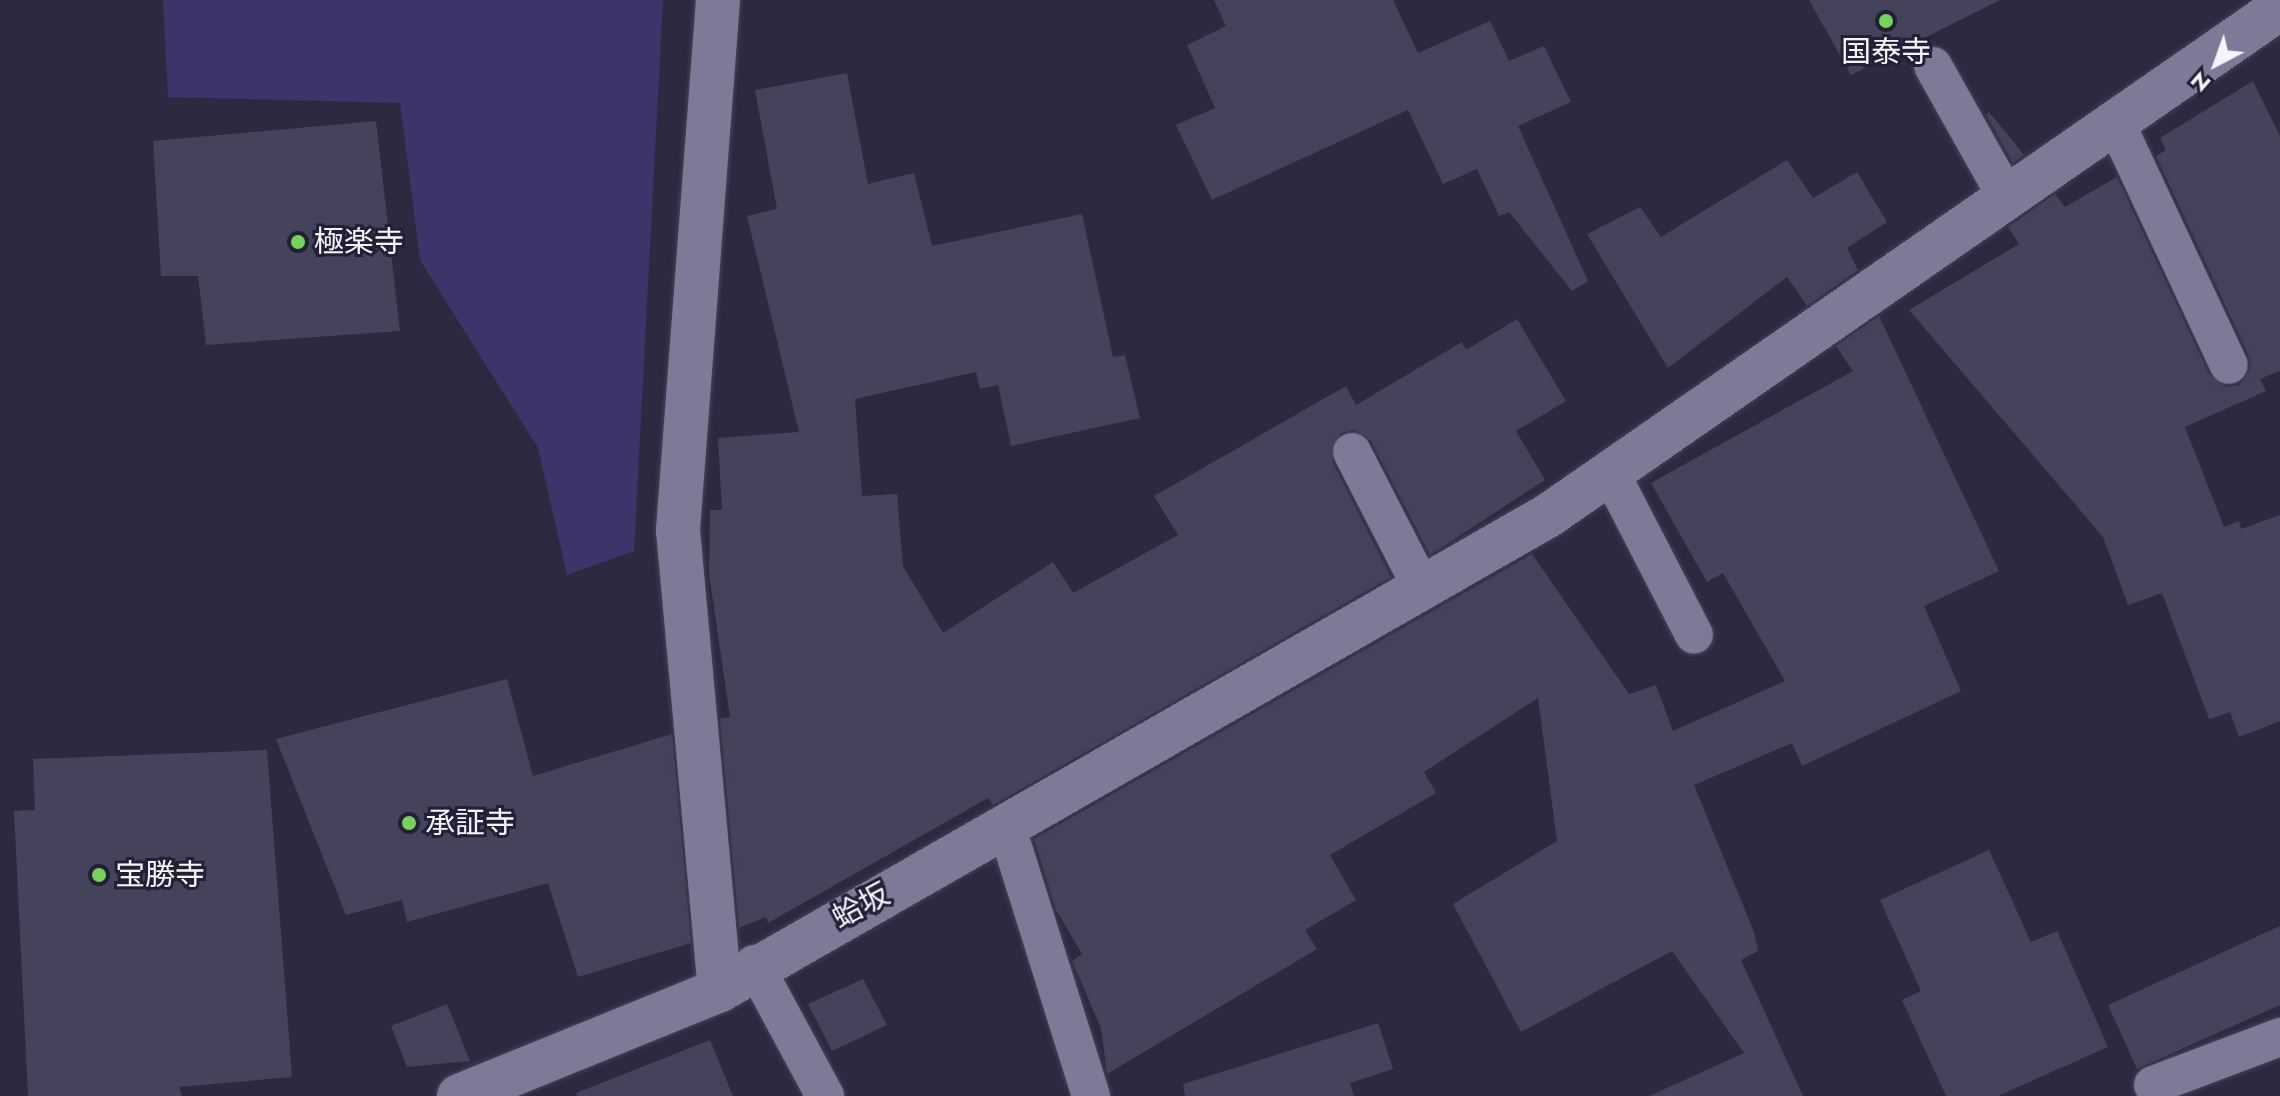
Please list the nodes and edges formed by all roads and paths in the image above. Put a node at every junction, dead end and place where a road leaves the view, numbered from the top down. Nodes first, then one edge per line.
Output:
1 (718, 0) edge
2 (2280, 8) edge
3 (1933, 66) dead end
4 (2115, 121) junction
5 (2006, 196) junction
6 (2229, 365) dead end
7 (1352, 452) dead end
8 (1610, 472) junction
9 (1422, 588) junction
10 (1694, 635) dead end
11 (1007, 828) junction
12 (754, 964) junction
13 (720, 990) junction
14 (2280, 1037) edge
15 (2153, 1085) dead end
16 (459, 1096) edge
17 (825, 1096) edge
18 (1091, 1096) edge

1 - 13 street
2 - 4 street, 蛤坂
3 - 5 lane
4 - 5 street, 蛤坂
4 - 6 lane
5 - 8 street, 蛤坂
7 - 9 lane
8 - 9 street, 蛤坂
8 - 10 lane
9 - 11 street, 蛤坂
11 - 12 street, 蛤坂
11 - 18 lane
12 - 13 street, 蛤坂
12 - 17 lane
13 - 16 street, 蛤坂
14 - 15 lane

